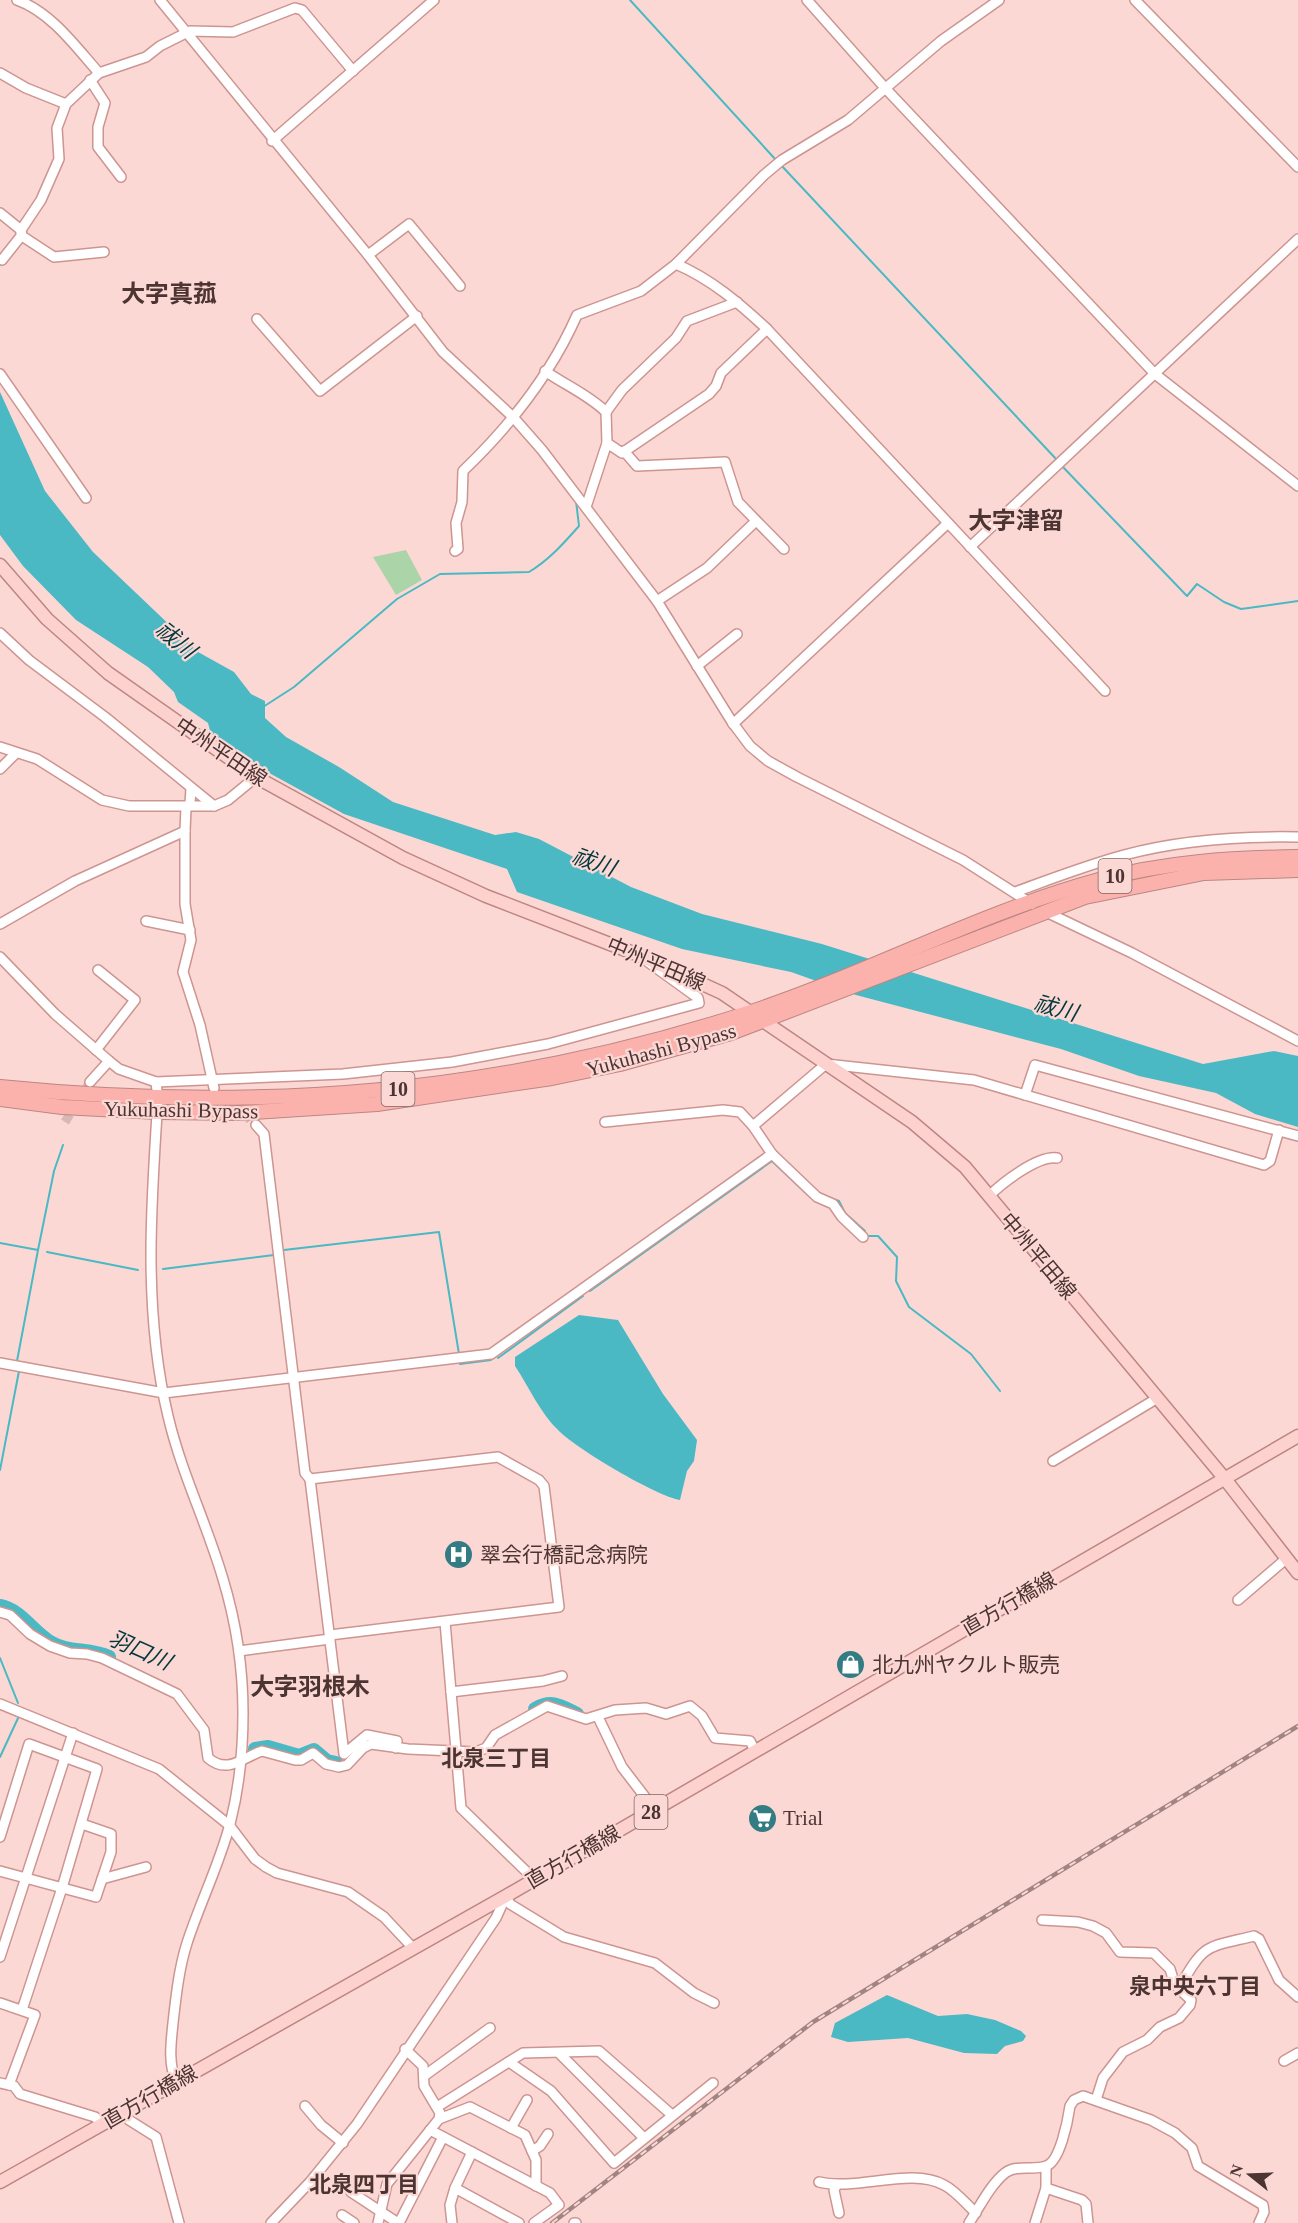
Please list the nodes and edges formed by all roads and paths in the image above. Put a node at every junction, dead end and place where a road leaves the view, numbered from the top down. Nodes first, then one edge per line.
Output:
1 (17, 0) edge
2 (160, 0) edge
3 (434, 0) edge
4 (807, 0) edge
5 (999, 0) edge
6 (1135, 0) edge
7 (292, 4) edge
8 (188, 33) junction
9 (353, 70) junction
10 (0, 73) edge
11 (99, 73) junction
12 (90, 80) junction
13 (886, 89) junction
14 (66, 104) junction
15 (272, 141) junction
16 (1298, 167) edge
17 (121, 177) dead end
18 (0, 213) edge
19 (21, 230) junction
20 (1298, 239) edge
21 (104, 252) dead end
22 (368, 255) junction
23 (2, 260) dead end
24 (676, 264) junction
25 (460, 286) dead end
26 (737, 302) junction
27 (417, 316) junction
28 (257, 319) dead end
29 (767, 329) junction
30 (546, 371) junction
31 (0, 374) edge
32 (1155, 374) junction
33 (606, 412) junction
34 (513, 417) junction
35 (607, 442) junction
36 (624, 451) junction
37 (1298, 486) edge
38 (86, 498) dead end
39 (586, 507) junction
40 (756, 521) junction
41 (948, 523) junction
42 (970, 547) junction
43 (784, 549) dead end
44 (455, 551) dead end
45 (0, 565) edge
46 (657, 601) junction
47 (0, 633) edge
48 (737, 634) dead end
49 (697, 666) junction
50 (1105, 691) dead end
51 (734, 724) junction
52 (0, 747) edge
53 (15, 754) junction
54 (0, 769) edge
55 (256, 777) junction
56 (191, 789) junction
57 (214, 806) junction
58 (186, 808) junction
59 (185, 831) junction
60 (1298, 837) edge
61 (1298, 857) edge
62 (1298, 870) edge
63 (1015, 892) junction
64 (1028, 903) junction
65 (1044, 911) junction
66 (146, 921) dead end
67 (0, 924) edge
68 (190, 930) junction
69 (946, 942) junction
70 (641, 956) junction
71 (0, 957) edge
72 (98, 970) dead end
73 (757, 1016) junction
74 (1298, 1041) edge
75 (96, 1050) junction
76 (109, 1061) junction
77 (826, 1064) junction
78 (90, 1082) tunnel mouth
79 (156, 1082) junction
80 (213, 1084) junction
81 (0, 1087) edge
82 (1025, 1095) junction
83 (0, 1099) edge
84 (158, 1106) junction
85 (605, 1122) dead end
86 (256, 1125) tunnel mouth
87 (753, 1126) junction
88 (1279, 1130) junction
89 (1298, 1136) edge
90 (772, 1154) junction
91 (1057, 1158) dead end
92 (989, 1196) junction
93 (863, 1237) dead end
94 (0, 1363) edge
95 (293, 1378) junction
96 (164, 1393) junction
97 (1156, 1399) junction
98 (1298, 1436) edge
99 (1053, 1461) dead end
100 (310, 1479) junction
101 (1225, 1479) junction
102 (1287, 1558) junction
103 (1298, 1573) edge
104 (1239, 1600) dead end
105 (0, 1612) edge
106 (445, 1622) junction
107 (330, 1637) junction
108 (239, 1651) junction
109 (562, 1676) dead end
110 (451, 1692) junction
111 (0, 1704) edge
112 (599, 1719) dead end
113 (72, 1733) junction
114 (396, 1748) junction
115 (455, 1751) junction
116 (755, 1751) junction
117 (64, 1759) junction
118 (240, 1762) junction
119 (655, 1810) junction
120 (82, 1824) junction
121 (230, 1825) junction
122 (0, 1837) edge
123 (146, 1867) dead end
124 (0, 1871) edge
125 (26, 1878) junction
126 (102, 1879) junction
127 (534, 1879) junction
128 (62, 1888) junction
129 (506, 1896) junction
130 (1042, 1920) dead end
131 (413, 1948) junction
132 (0, 1957) edge
133 (1179, 1988) junction
134 (1298, 1997) edge
135 (0, 2003) edge
136 (714, 2003) dead end
137 (22, 2010) junction
138 (490, 2028) dead end
139 (405, 2049) junction
140 (1298, 2053) edge
141 (560, 2054) junction
142 (1284, 2061) dead end
143 (509, 2062) junction
144 (424, 2076) junction
145 (176, 2082) junction
146 (713, 2083) dead end
147 (5, 2084) edge
148 (527, 2100) dead end
149 (1096, 2100) junction
150 (305, 2106) dead end
151 (437, 2107) junction
152 (123, 2112) junction
153 (672, 2115) junction
154 (439, 2118) junction
155 (102, 2124) junction
156 (511, 2128) junction
157 (430, 2130) junction
158 (548, 2134) dead end
159 (443, 2137) junction
160 (644, 2138) junction
161 (343, 2143) junction
162 (532, 2151) junction
163 (472, 2152) junction
164 (1046, 2167) junction
165 (0, 2182) edge
166 (819, 2182) dead end
167 (536, 2186) junction
168 (836, 2186) junction
169 (455, 2188) junction
170 (1046, 2188) junction
171 (351, 2192) dead end
172 (381, 2213) junction
173 (976, 2213) junction
174 (839, 2214) dead end
175 (342, 2215) dead end
176 (179, 2223) edge
177 (271, 2223) edge
178 (354, 2223) edge
179 (378, 2223) edge
180 (398, 2223) edge
181 (452, 2223) edge
182 (519, 2223) edge
183 (534, 2223) edge
184 (969, 2223) edge
185 (1035, 2223) edge
186 (1088, 2223) edge
187 (1259, 2223) edge

1 - 11 street
2 - 8 street
3 - 9 street
4 - 13 street
5 - 13 street
6 - 16 street
7 - 8 street
7 - 9 street
8 - 11 street
8 - 15 street
9 - 15 street
10 - 14 street
11 - 12 street
12 - 14 street
12 - 17 street
13 - 24 street
13 - 32 street
14 - 19 street
15 - 22 street
18 - 19 street
19 - 21 street
19 - 23 street
20 - 32 street
22 - 25 street
22 - 27 street
24 - 26 street
24 - 30 street
26 - 29 street
26 - 33 street
27 - 28 street
27 - 34 street
29 - 36 street
29 - 41 street
30 - 33 street
30 - 34 street
31 - 38 street
32 - 37 street
32 - 42 street
33 - 35 street
34 - 39 street
34 - 44 street
35 - 36 street
35 - 39 street
36 - 40 street
39 - 46 street
40 - 43 street
40 - 46 street
41 - 42 street
41 - 51 street
42 - 50 street
45 - 55 main road, 中州平田線
46 - 49 street
47 - 56 street
48 - 49 street
49 - 51 street
51 - 63 street
52 - 53 street
53 - 54 street
53 - 58 street
55 - 57 street
55 - 70 main road, 中州平田線
56 - 57 street
56 - 58 street
57 - 58 street
58 - 59 street
59 - 67 street
59 - 68 street
60 - 63 street
61 - 64 highway, Yukuhashi Bypass / 10
62 - 65 highway, Yukuhashi Bypass / 10
63 - 64 street
64 - 65 street
64 - 69 highway, Yukuhashi Bypass / 10
65 - 69 highway, Yukuhashi Bypass / 10
65 - 74 street
66 - 68 street
68 - 80 street
69 - 73 highway, Yukuhashi Bypass / 10
70 - 73 main road, 中州平田線
70 - 80 street
71 - 75 street
72 - 75 street
73 - 77 main road, 中州平田線
73 - 84 highway, Yukuhashi Bypass / 10
75 - 76 street
76 - 78 street
76 - 79 street
77 - 82 street
77 - 87 street
77 - 92 main road, 中州平田線
79 - 80 street
79 - 84 street
81 - 84 highway, Yukuhashi Bypass / 10
82 - 88 street
82 - 88 street
83 - 84 highway, Yukuhashi Bypass / 10
84 - 96 street
85 - 87 street
86 - 95 street
87 - 90 street
88 - 89 street
90 - 93 street
90 - 95 street
91 - 92 street
92 - 97 main road, 中州平田線
94 - 96 street
95 - 96 street
95 - 100 street
96 - 108 street
97 - 99 street
97 - 101 main road, 中州平田線
98 - 101 main road, 直方行橋線 / 28
100 - 106 street
100 - 107 street
101 - 102 main road, 中州平田線
101 - 116 main road, 直方行橋線 / 28
102 - 103 main road, 中州平田線
102 - 104 street
105 - 118 street
106 - 107 street
106 - 110 street
107 - 108 street
107 - 114 street
108 - 118 street
109 - 110 street
110 - 115 street
111 - 113 street
112 - 119 street
113 - 117 street
113 - 121 street
114 - 115 street
114 - 118 street
115 - 116 street
115 - 127 street
116 - 119 main road, 直方行橋線 / 28
117 - 120 street
117 - 122 street
117 - 125 street
118 - 121 street
119 - 127 main road, 直方行橋線 / 28
120 - 126 street
120 - 128 street
121 - 131 street
121 - 145 street
123 - 126 street
124 - 125 street
125 - 128 street
125 - 132 street
126 - 128 street
127 - 129 main road, 直方行橋線 / 28
128 - 137 street
129 - 131 main road, 直方行橋線 / 28
129 - 136 street
129 - 139 street
130 - 133 street
131 - 145 main road, 直方行橋線 / 28
133 - 134 street
133 - 149 street
135 - 137 street
137 - 147 street
138 - 144 street
139 - 144 street
139 - 161 street
140 - 142 street
141 - 143 street
141 - 153 street
141 - 160 street
143 - 151 street
143 - 160 street
144 - 151 street
145 - 152 main road, 直方行橋線 / 28
146 - 153 street
147 - 155 street
148 - 156 street
149 - 164 street
149 - 187 street
150 - 161 street
151 - 154 street
152 - 155 main road, 直方行橋線 / 28
152 - 176 street
153 - 160 street
154 - 156 street
154 - 157 street
155 - 165 main road, 直方行橋線 / 28
156 - 162 street
157 - 159 street
157 - 172 street
158 - 162 street
159 - 163 street
159 - 180 street
161 - 177 street
162 - 167 street
163 - 167 street
163 - 169 street
164 - 170 street
164 - 173 street
166 - 168 street
167 - 183 street
168 - 173 street
168 - 174 street
169 - 181 street
169 - 182 street
170 - 185 street
170 - 186 street
171 - 172 street
172 - 179 street
172 - 180 street
173 - 184 street
175 - 178 street

